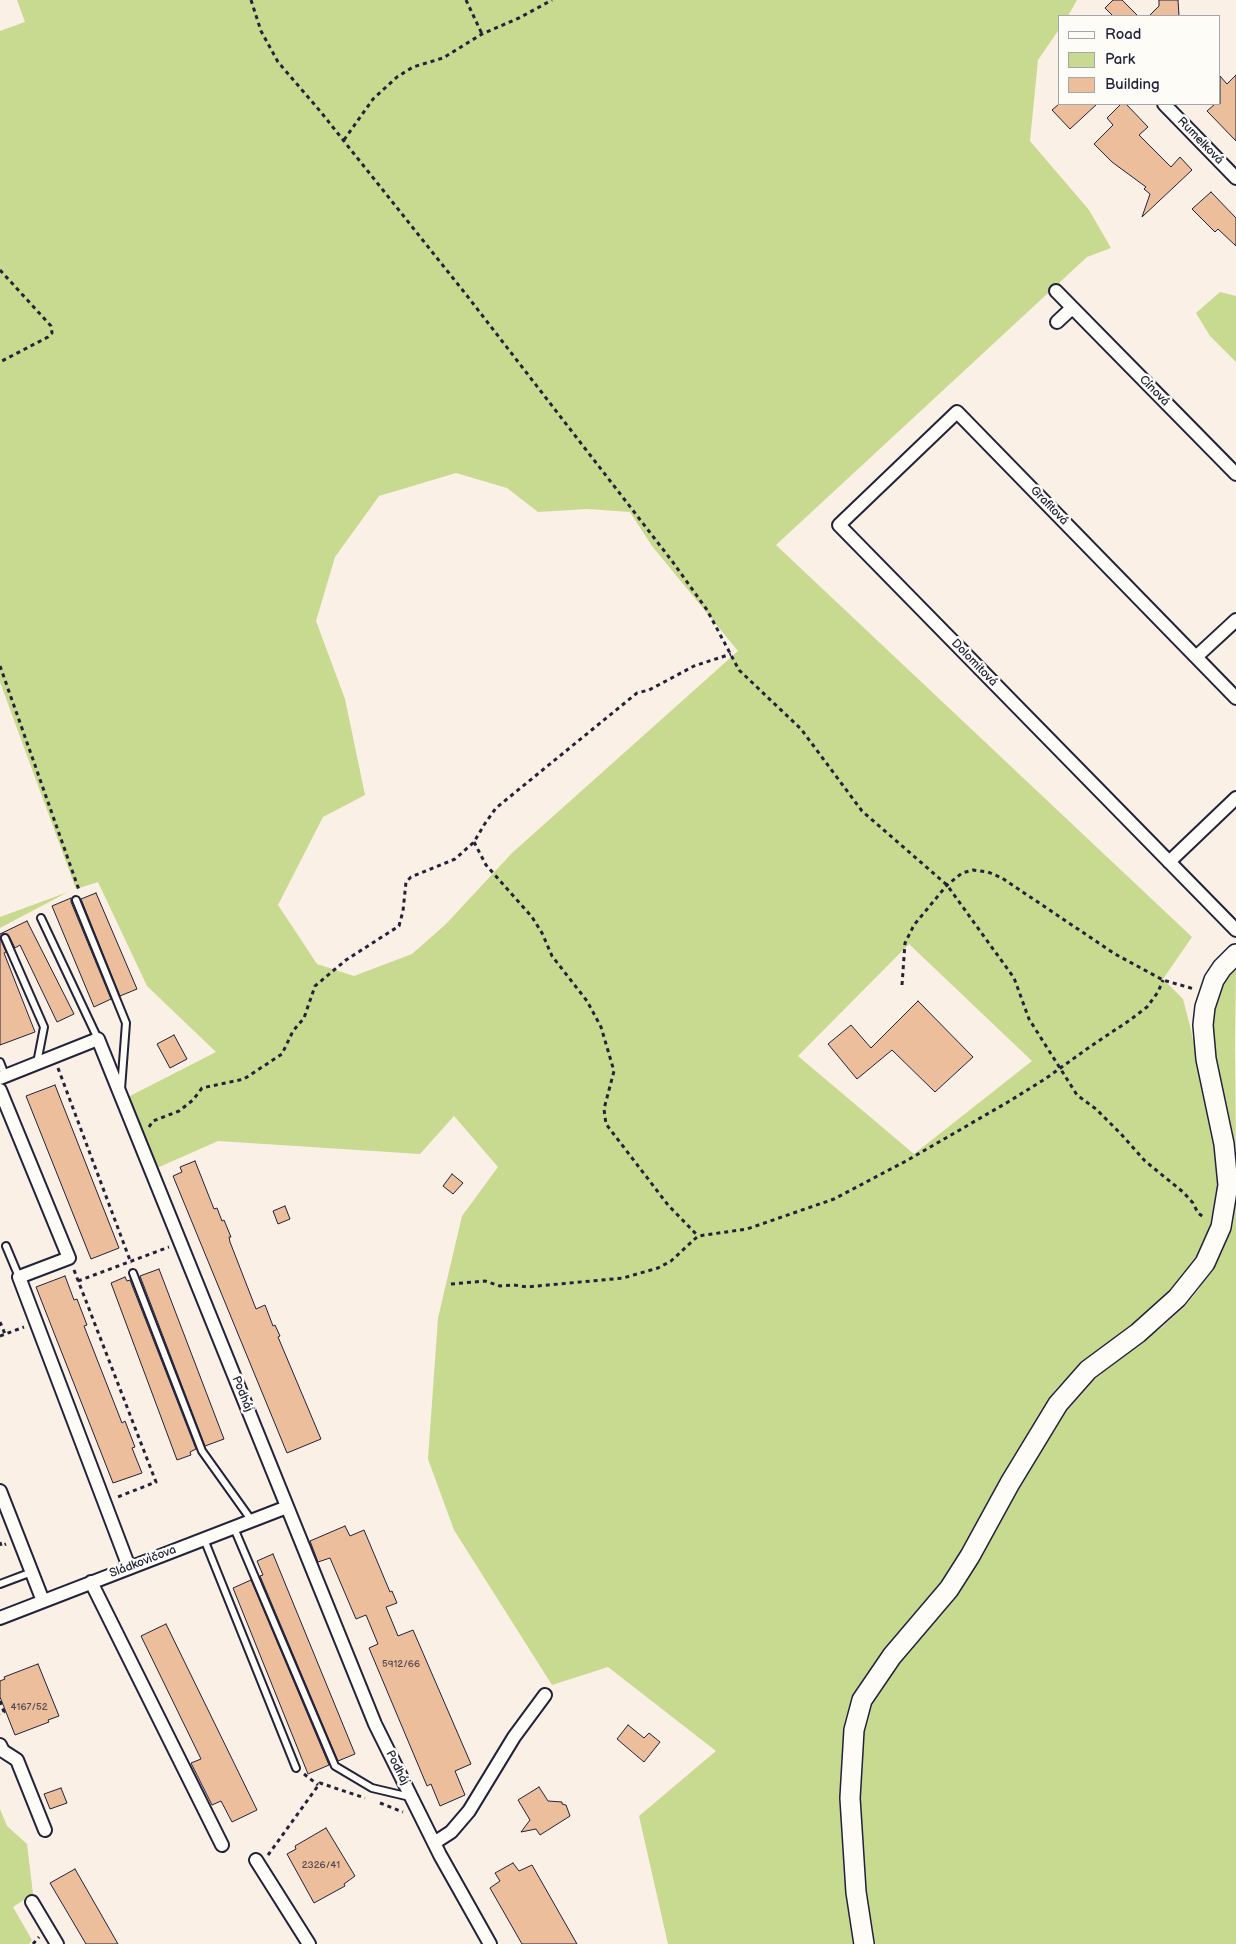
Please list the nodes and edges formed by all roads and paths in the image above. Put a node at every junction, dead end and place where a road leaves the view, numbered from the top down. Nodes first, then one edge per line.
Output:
1 (251, 0) edge
2 (466, 0) edge
3 (552, 0) edge
4 (482, 34) junction
5 (1165, 105) edge
6 (344, 140) junction
7 (1236, 178) edge
8 (0, 270) edge
9 (1056, 291) dead end
10 (1072, 308) junction
11 (1057, 322) dead end
12 (0, 362) edge
13 (900, 467) joint
14 (1236, 474) edge
15 (1236, 620) edge
16 (731, 654) junction
17 (1196, 657) junction
18 (0, 666) edge
19 (1236, 698) edge
20 (1236, 798) edge
21 (474, 842) junction
22 (1168, 862) junction
23 (947, 885) junction
24 (76, 900) joint
25 (41, 918) dead end
26 (1236, 930) edge
27 (5, 938) dead end
28 (1236, 954) edge
29 (1163, 980) junction
30 (902, 985) dead end
31 (1209, 992) junction
32 (98, 1039) junction
33 (54, 1056) junction
34 (0, 1062) edge
35 (37, 1063) junction
36 (1060, 1068) junction
37 (3, 1076) edge
38 (0, 1090) edge
39 (121, 1094) junction
40 (138, 1136) junction
41 (1221, 1227) junction
42 (698, 1236) junction
43 (181, 1243) junction
44 (6, 1246) dead end
45 (69, 1258) junction
46 (131, 1262) junction
47 (134, 1274) dead end
48 (19, 1277) junction
49 (78, 1281) junction
50 (451, 1284) dead end
51 (0, 1322) edge
52 (36, 1322) junction
53 (5, 1334) junction
54 (0, 1336) edge
55 (0, 1491) edge
56 (104, 1503) junction
57 (287, 1507) junction
58 (252, 1521) junction
59 (234, 1528) junction
60 (204, 1539) junction
61 (129, 1567) junction
62 (32, 1572) junction
63 (91, 1582) junction
64 (0, 1584) edge
65 (43, 1601) junction
66 (0, 1618) edge
67 (545, 1695) dead end
68 (0, 1702) edge
69 (0, 1714) edge
70 (0, 1745) edge
71 (296, 1768) joint
72 (318, 1785) junction
73 (411, 1797) junction
74 (403, 1812) dead end
75 (45, 1830) dead end
76 (434, 1843) junction
77 (222, 1845) dead end
78 (269, 1854) dead end
79 (256, 1860) dead end
80 (32, 1902) dead end
81 (57, 1944) edge
82 (309, 1944) edge
83 (490, 1944) edge
84 (864, 1944) edge

1 - 6 path
2 - 4 path
3 - 4 path
4 - 6 path
5 - 7 street, Rumelková
6 - 16 path
8 - 12 path
9 - 10 street, Cínová
10 - 11 street
10 - 14 street, Cínová
13 - 17 street, Grafitová
13 - 22 street, Dolomitová
15 - 17 street
16 - 21 path
16 - 23 path
17 - 19 street, Grafitová
18 - 24 path
20 - 22 street
21 - 40 path
21 - 42 path
22 - 26 street, Dolomitová
23 - 29 path
23 - 30 path
23 - 36 path
24 - 39 lane
25 - 32 lane
27 - 35 lane
28 - 31 street
29 - 31 path
29 - 36 path
31 - 41 street
32 - 33 street
32 - 39 street, Podháj
33 - 35 street
33 - 46 path
34 - 37 lane
35 - 37 street
36 - 41 path
36 - 42 path
38 - 45 street
39 - 40 street, Podháj
40 - 43 street, Podháj
41 - 84 street
42 - 50 path
43 - 46 path
43 - 57 street, Podháj
44 - 48 lane
45 - 48 street
45 - 49 path
46 - 49 path
47 - 58 lane
48 - 52 street
49 - 56 path
51 - 53 path
52 - 53 path
52 - 56 street
53 - 54 path
55 - 62 street
56 - 61 street
57 - 58 street, Sládkovičova
57 - 73 street, Podháj
58 - 59 street, Sládkovičova
59 - 60 street, Sládkovičova
59 - 73 lane
60 - 61 street, Sládkovičova
60 - 71 lane
61 - 63 street, Sládkovičova
62 - 64 lane
62 - 65 street
63 - 65 street, Sládkovičova
63 - 77 street
65 - 66 street, Sládkovičova
67 - 76 street
68 - 69 path
70 - 75 street
71 - 72 path
72 - 74 path
72 - 78 path
73 - 76 street, Podháj
76 - 83 street, Podháj
79 - 82 street
80 - 81 street

